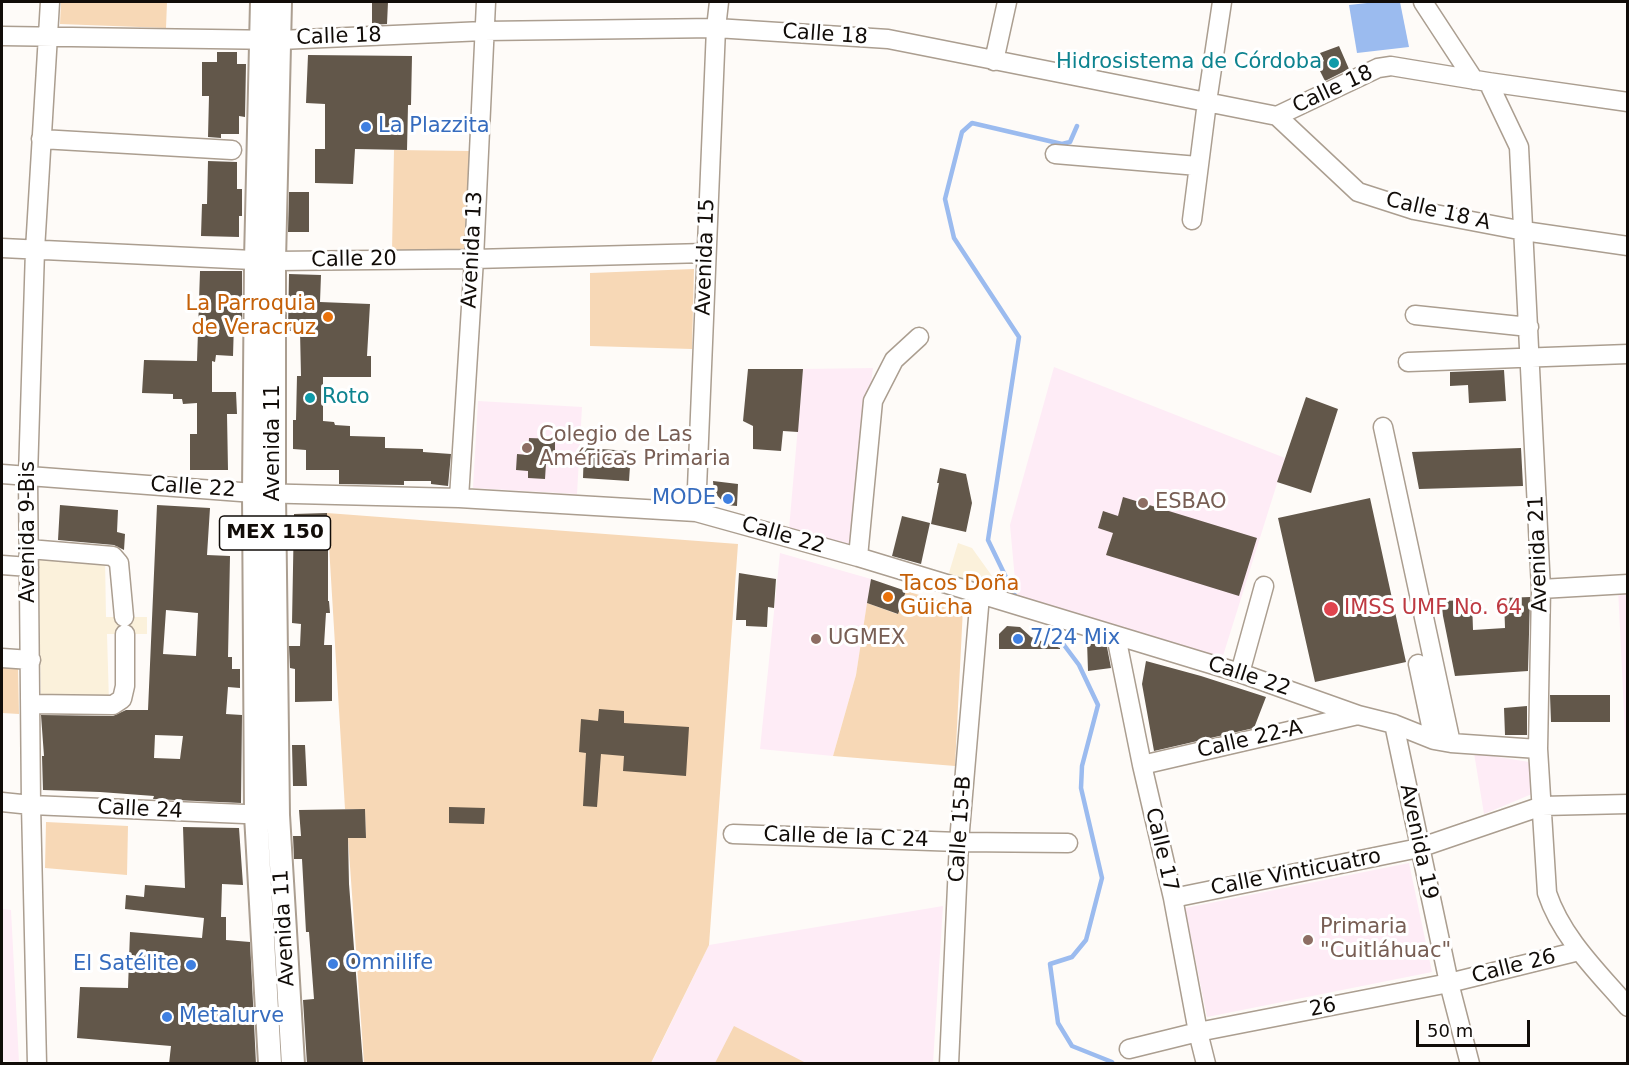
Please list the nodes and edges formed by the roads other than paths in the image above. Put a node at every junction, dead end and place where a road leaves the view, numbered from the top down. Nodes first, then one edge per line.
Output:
1 (50, 2) edge
2 (262, 2) edge
3 (280, 2) edge
4 (486, 2) edge
5 (719, 2) edge
6 (1006, 2) edge
7 (1222, 2) edge
8 (1423, 2) edge
9 (716, 28) junction
10 (484, 31) junction
11 (49, 35) junction
12 (2, 36) edge
13 (270, 40) junction
14 (994, 61) junction
15 (1481, 81) junction
16 (1207, 102) junction
17 (1628, 102) edge
18 (1277, 116) junction
19 (41, 139) junction
20 (232, 150) dead end
21 (1054, 154) dead end
22 (1198, 166) junction
23 (1192, 220) dead end
24 (1524, 231) junction
25 (1628, 246) edge
26 (2, 248) edge
27 (35, 250) junction
28 (706, 253) junction
29 (474, 258) junction
30 (265, 260) junction
31 (1414, 315) dead end
32 (1528, 327) junction
33 (919, 337) dead end
34 (1628, 354) edge
35 (1530, 357) junction
36 (1408, 362) dead end
37 (1383, 427) dead end
38 (2, 474) edge
39 (28, 476) junction
40 (264, 493) junction
41 (459, 498) junction
42 (696, 512) junction
43 (858, 557) junction
44 (29, 558) junction
45 (2, 565) edge
46 (1628, 584) edge
47 (1264, 586) dead end
48 (1541, 589) junction
49 (980, 595) junction
50 (1116, 636) junction
51 (2, 658) edge
52 (31, 660) junction
53 (1418, 664) dead end
54 (1240, 673) junction
55 (31, 704) junction
56 (1358, 715) junction
57 (1394, 724) junction
58 (1442, 741) junction
59 (1538, 749) junction
60 (1142, 765) junction
61 (2, 802) edge
62 (1628, 804) edge
63 (31, 805) junction
64 (1542, 806) junction
65 (267, 815) junction
66 (732, 834) dead end
67 (959, 842) junction
68 (1068, 843) dead end
69 (1419, 848) junction
70 (1173, 898) junction
71 (1579, 951) junction
72 (1449, 983) junction
73 (278, 1004) junction
74 (1628, 1007) edge
75 (1198, 1032) junction
76 (1129, 1049) dead end
77 (37, 1064) edge
78 (270, 1064) edge
79 (293, 1064) edge
80 (950, 1064) edge
81 (1206, 1064) edge
82 (1470, 1064) edge

1 - 11 street, Avenida 9-Bis
2 - 13 main road, Avenida 11 / MEX 150
3 - 13 main road, Avenida 11 / MEX 150
4 - 10 street, Avenida 13
5 - 9 street, Avenida 15
6 - 14 street
7 - 16 street
8 - 15 street, Avenida 21
9 - 10 street, Calle 18
9 - 14 street, Calle 18
9 - 28 street, Avenida 15
10 - 13 street, Calle 18
10 - 29 street, Avenida 13
11 - 12 street, Calle 18
11 - 13 street, Calle 18
11 - 19 street, Avenida 9-Bis
13 - 30 main road, Avenida 11 / MEX 150
14 - 16 street, Calle 18
15 - 17 street, Calle 18
15 - 18 street, Calle 18
15 - 24 street, Avenida 21
16 - 18 street, Calle 18
16 - 22 street
18 - 24 street, Calle 18 A
19 - 20 street
19 - 27 street, Avenida 9-Bis
21 - 22 street
22 - 23 street
24 - 25 street, Calle 18 A
24 - 32 street, Avenida 21
26 - 27 street, Calle 20
27 - 30 street, Calle 20
27 - 39 street, Avenida 9-Bis
28 - 29 street, Calle 20
28 - 42 street, Avenida 15
29 - 30 street, Calle 20
29 - 41 street, Avenida 13
30 - 40 main road, Avenida 11 / MEX 150
31 - 32 street
32 - 35 street, Avenida 21
33 - 43 street
34 - 35 street
35 - 36 street
35 - 48 street, Avenida 21
37 - 58 street
38 - 39 street, Calle 22
39 - 40 street, Calle 22
39 - 44 street, Avenida 9-Bis
40 - 41 street, Calle 22
40 - 65 main road, Avenida 11 / MEX 150
41 - 42 street, Calle 22
42 - 43 street, Calle 22
43 - 49 street, Calle 22
44 - 45 street
44 - 52 street, Avenida 9-Bis
44 - 55 street
46 - 48 street
47 - 54 street
48 - 59 street, Avenida 21
49 - 50 street, Calle 22
49 - 67 street, Calle 15-B
50 - 54 street, Calle 22
50 - 60 street, Calle 17
51 - 52 street
52 - 55 street, Avenida 9-Bis
53 - 58 street
54 - 56 street, Calle 22
55 - 63 street, Avenida 9-Bis
56 - 57 street, Calle 22
56 - 60 street, Calle 22-A
57 - 58 street, Calle 22
57 - 69 street, Avenida 19
58 - 59 street, Calle 22
59 - 64 street, Avenida 21
60 - 70 street, Calle 17
61 - 63 street, Calle 24
62 - 64 street
63 - 65 street, Calle 24
63 - 77 street, Avenida 9-Bis
64 - 69 street
64 - 71 street, Avenida 21
65 - 73 main road, Avenida 11 / MEX 150
66 - 67 street, Calle de la C 24
67 - 68 street
67 - 80 street, Calle 15-B
69 - 70 street, Calle Vinticuatro
69 - 72 street, Avenida 19
70 - 75 street, Calle 17
71 - 72 street, Calle 26
71 - 74 street, Avenida 21
72 - 75 street, 26
72 - 82 street, Avenida 19
73 - 78 main road, Avenida 11 / MEX 150
73 - 79 main road, Avenida 11 / MEX 150
75 - 76 street, 26
75 - 81 street, Calle 17

